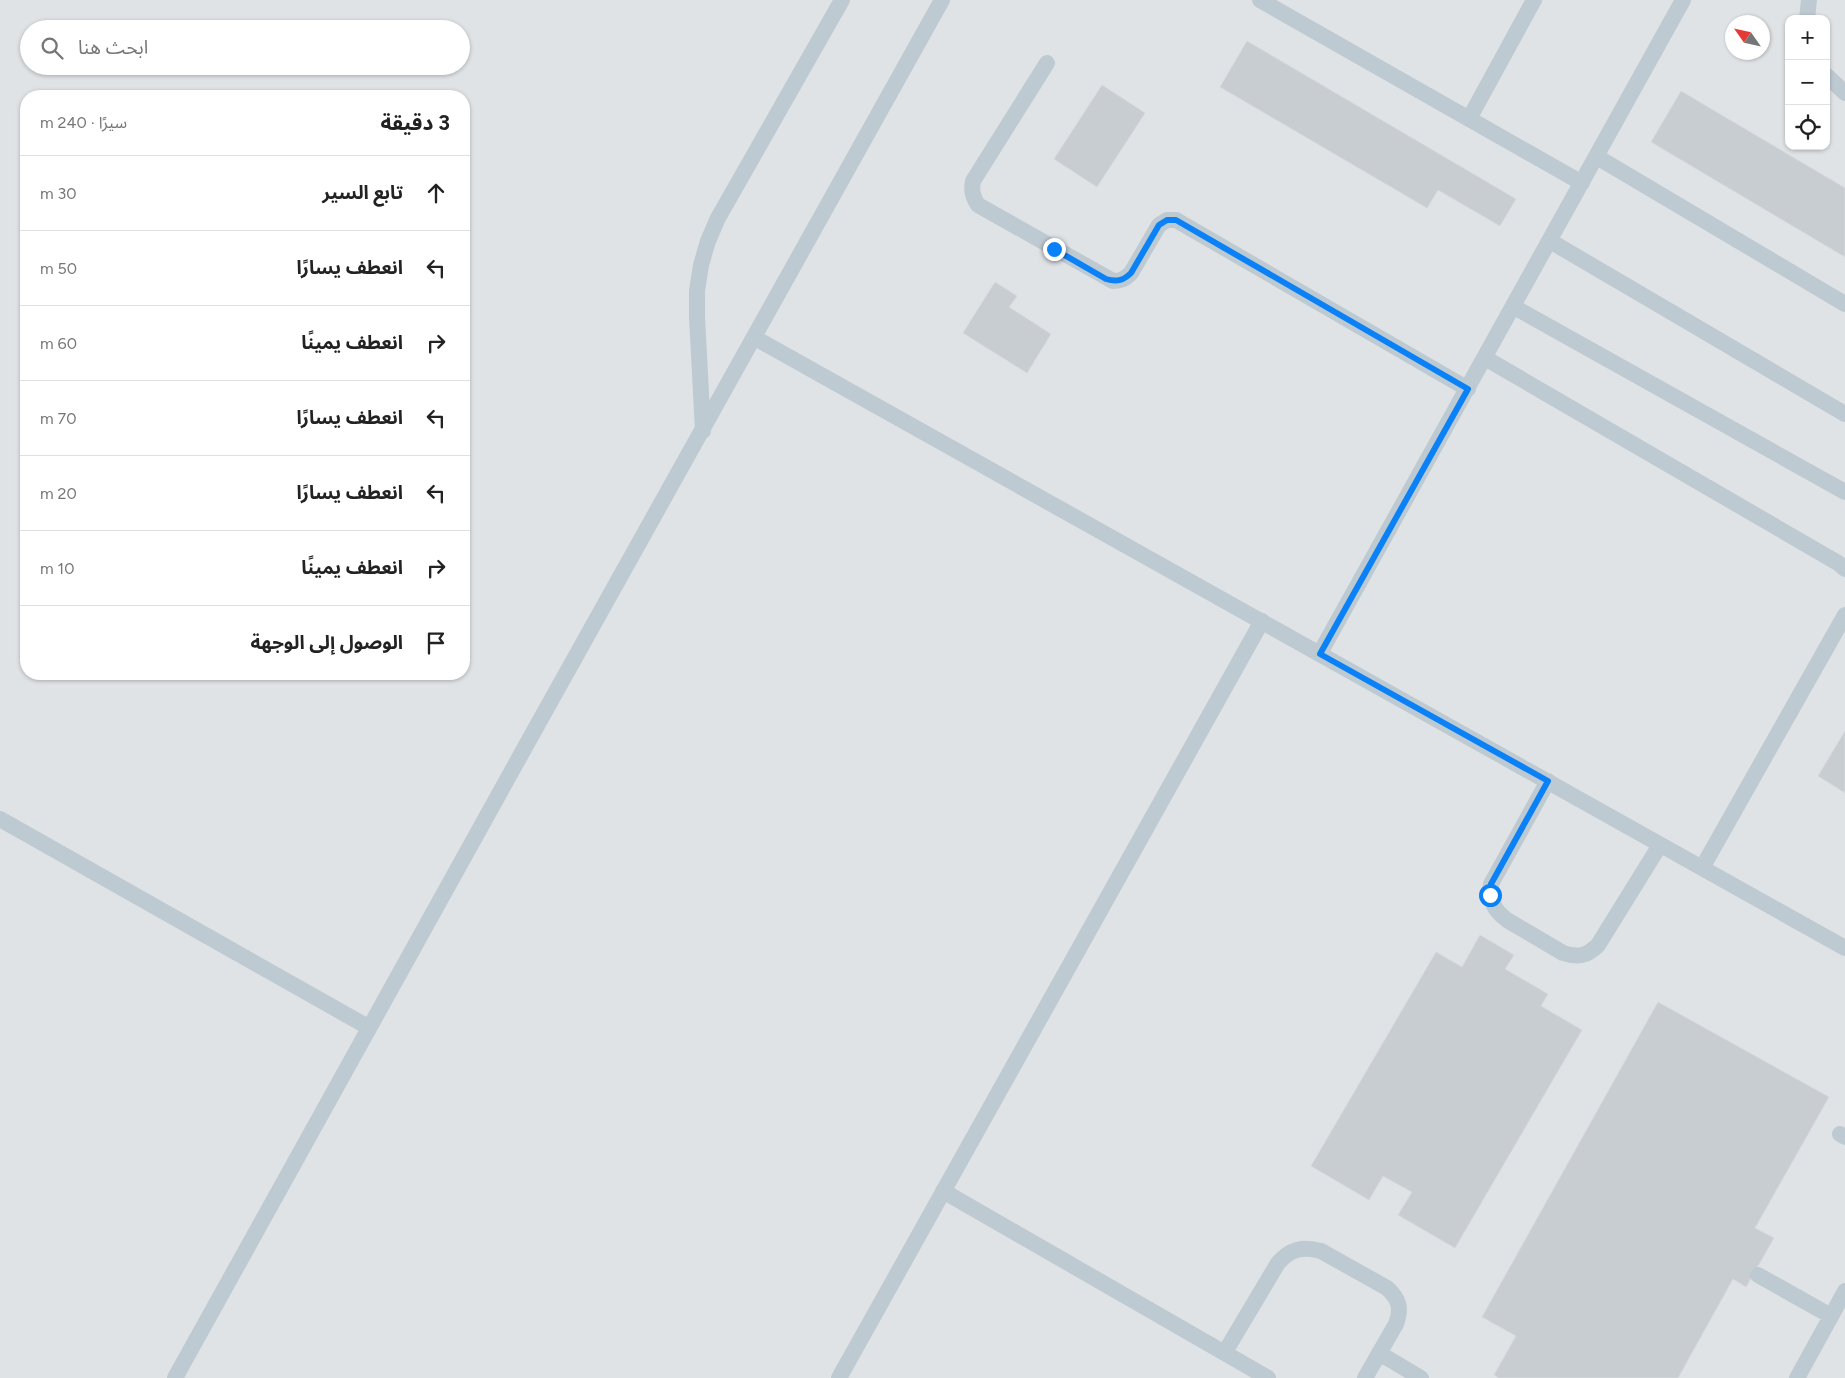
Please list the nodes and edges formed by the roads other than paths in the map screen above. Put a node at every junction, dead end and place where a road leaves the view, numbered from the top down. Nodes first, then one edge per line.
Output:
1 (842, 0) edge
2 (942, 0) edge
3 (1260, 0) edge
4 (1534, 0) edge
5 (1683, 0) edge
6 (1809, 0) edge
7 (1807, 15) edge
8 (1047, 63) dead end
9 (1830, 80) edge
10 (1845, 93) edge
11 (1469, 119) junction
12 (1597, 157) junction
13 (1582, 183) junction
14 (1550, 241) junction
15 (1845, 304) edge
16 (1514, 307) junction
17 (755, 338) junction
18 (1485, 358) junction
19 (1468, 389) junction
20 (1845, 414) edge
21 (703, 431) junction
22 (1845, 492) edge
23 (1845, 568) edge
24 (1845, 615) edge
25 (1262, 621) junction
26 (1320, 654) junction
27 (1548, 781) junction
28 (0, 819) edge
29 (1660, 845) junction
30 (1702, 868) junction
31 (1845, 948) edge
32 (368, 1027) junction
33 (943, 1191) junction
34 (1758, 1275) dead end
35 (1845, 1291) edge
36 (1831, 1316) junction
37 (1225, 1352) junction
38 (1379, 1353) junction
39 (175, 1378) edge
40 (839, 1378) edge
41 (1268, 1378) edge
42 (1365, 1378) edge
43 (1421, 1378) edge
44 (1797, 1378) edge

1 - 21 lane
2 - 17 lane
3 - 11 lane
4 - 11 lane
5 - 12 lane
6 - 7 lane
8 - 19 lane
9 - 10 lane
11 - 13 lane
12 - 13 lane
12 - 15 lane
13 - 14 lane
14 - 16 lane
14 - 20 lane
16 - 18 lane
16 - 22 lane
17 - 21 lane
17 - 25 lane
18 - 19 lane
18 - 23 lane
19 - 26 lane
21 - 32 lane
24 - 30 lane
25 - 26 lane
25 - 33 lane
26 - 27 lane
27 - 29 lane
27 - 29 lane
28 - 32 lane
29 - 30 lane
30 - 31 lane
32 - 39 lane
33 - 37 lane
33 - 40 lane
34 - 36 lane
35 - 36 lane
36 - 44 lane
37 - 38 lane
37 - 41 lane
38 - 42 lane
38 - 43 lane

